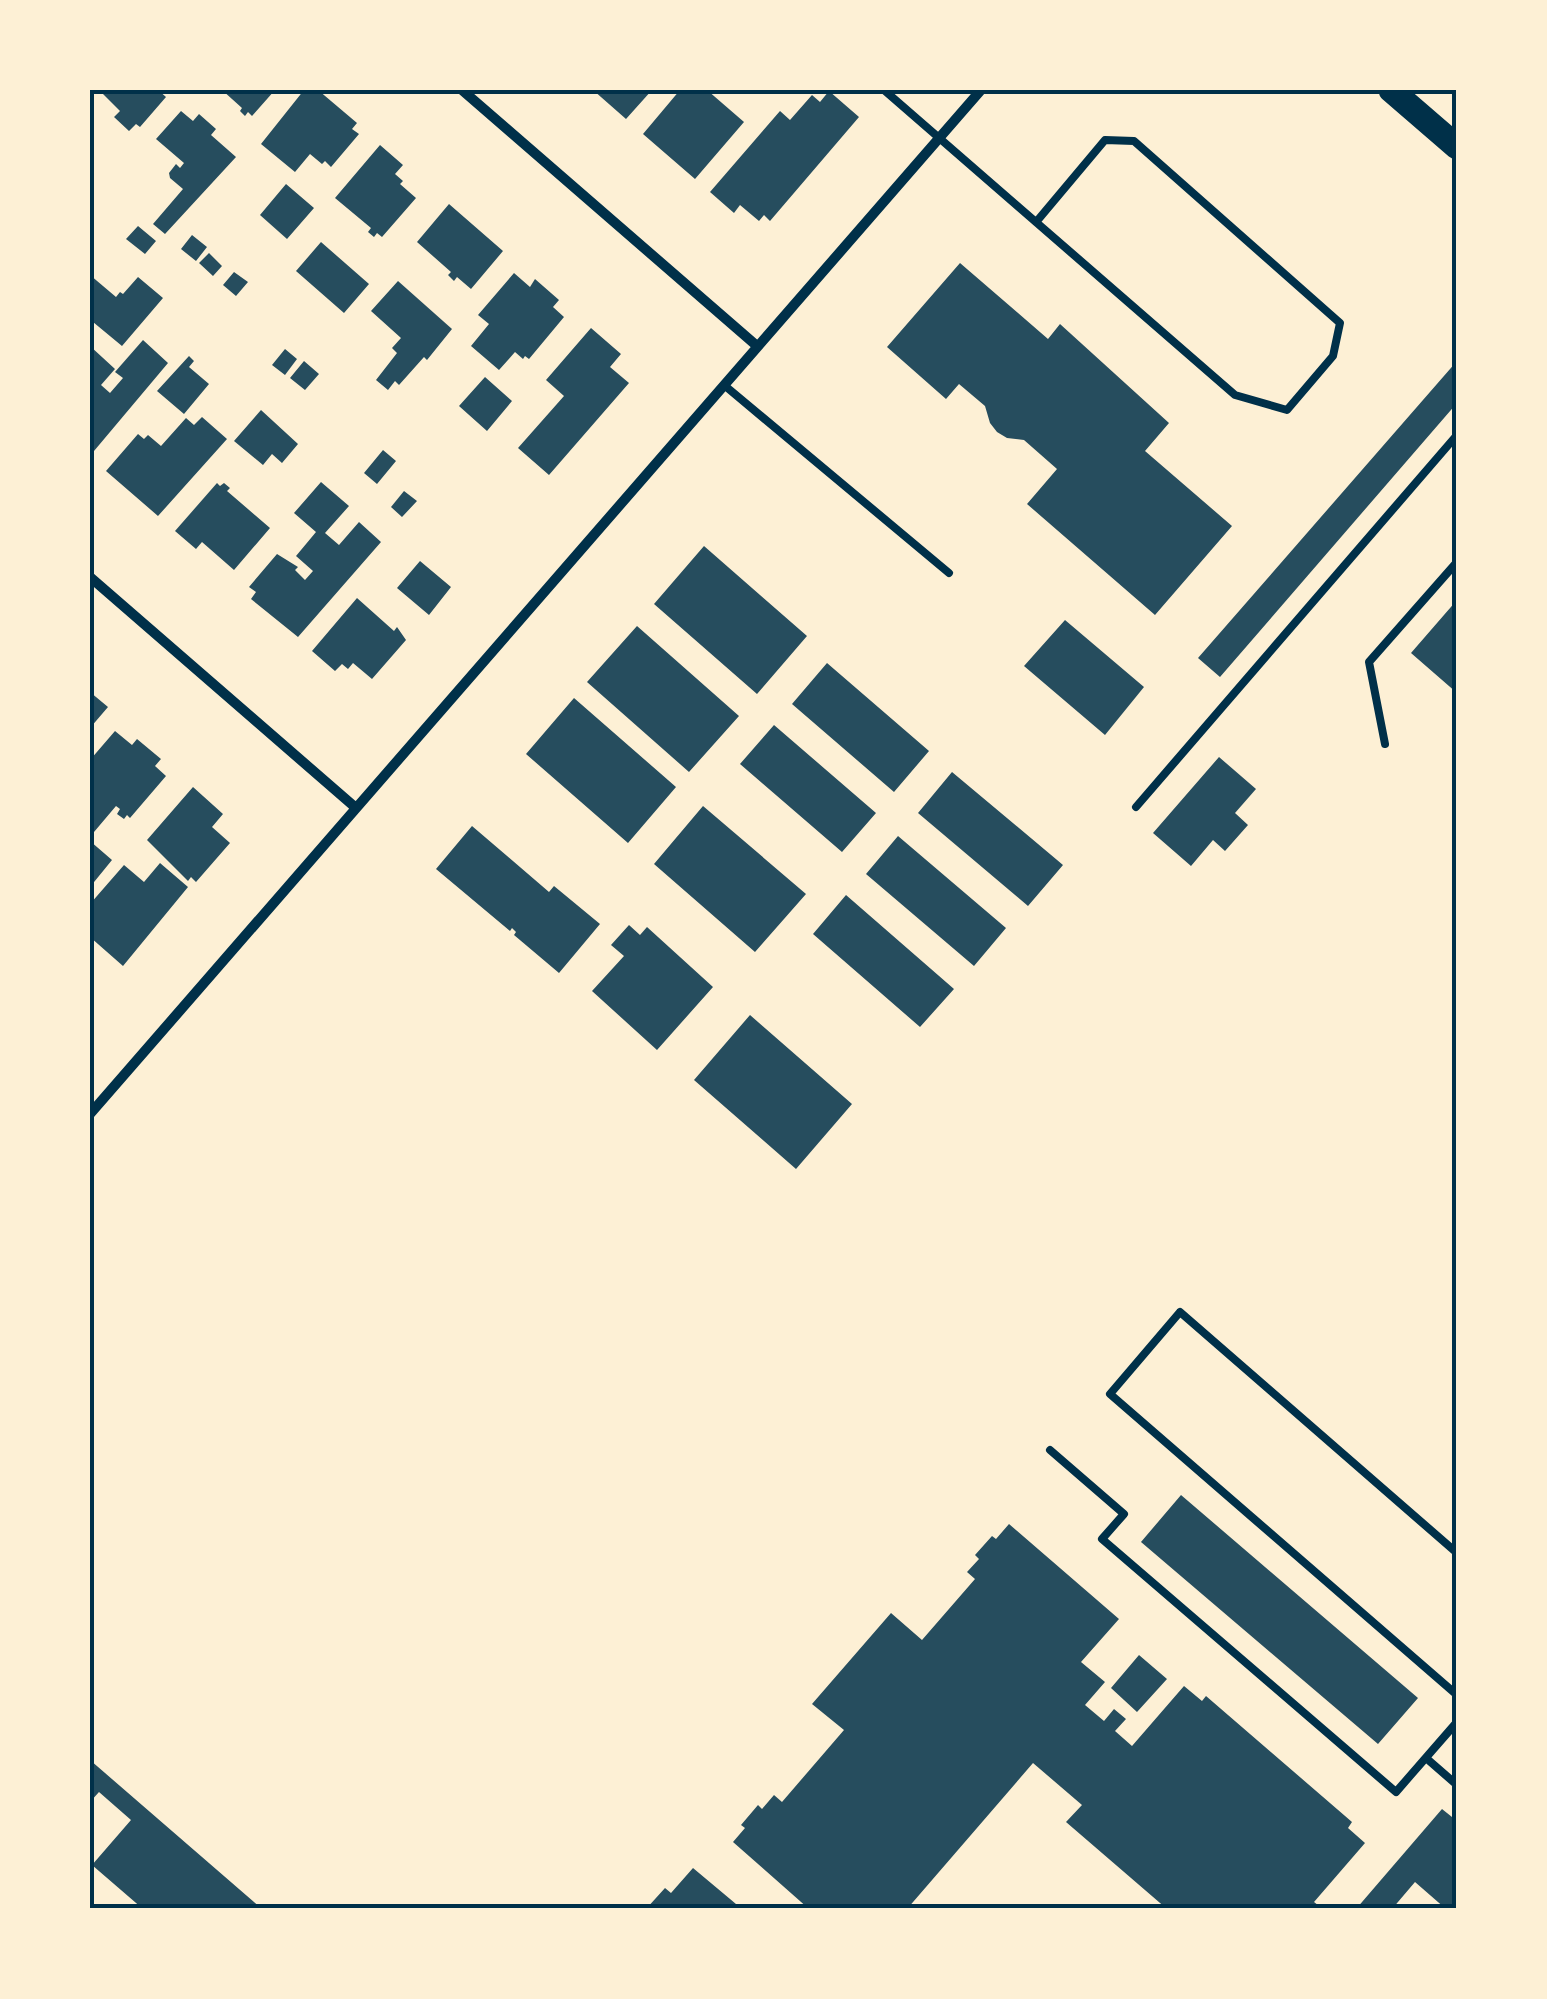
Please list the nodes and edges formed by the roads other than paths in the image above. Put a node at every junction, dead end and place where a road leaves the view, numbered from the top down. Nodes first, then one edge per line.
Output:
1 (462, 90) edge
2 (884, 90) edge
3 (981, 90) edge
4 (1391, 90) edge
5 (940, 138) junction
6 (1457, 147) edge
7 (1036, 221) junction
8 (757, 346) junction
9 (724, 385) junction
10 (1457, 435) edge
11 (1457, 562) edge
12 (950, 574) dead end
13 (90, 577) edge
14 (1385, 744) dead end
15 (1136, 807) dead end
16 (356, 808) junction
17 (90, 1114) edge
18 (1050, 1450) dead end
19 (1457, 1553) edge
20 (1457, 1695) edge
21 (1457, 1722) edge
22 (1426, 1758) junction
23 (1457, 1785) edge

1 - 8 street
2 - 5 lane
3 - 5 street
4 - 6 main road
5 - 7 lane
5 - 8 street
7 - 7 lane
8 - 9 street
9 - 12 lane
9 - 16 street
10 - 15 lane
11 - 14 lane
13 - 16 street
16 - 17 street
18 - 22 lane
19 - 20 lane
21 - 22 lane
22 - 23 lane

